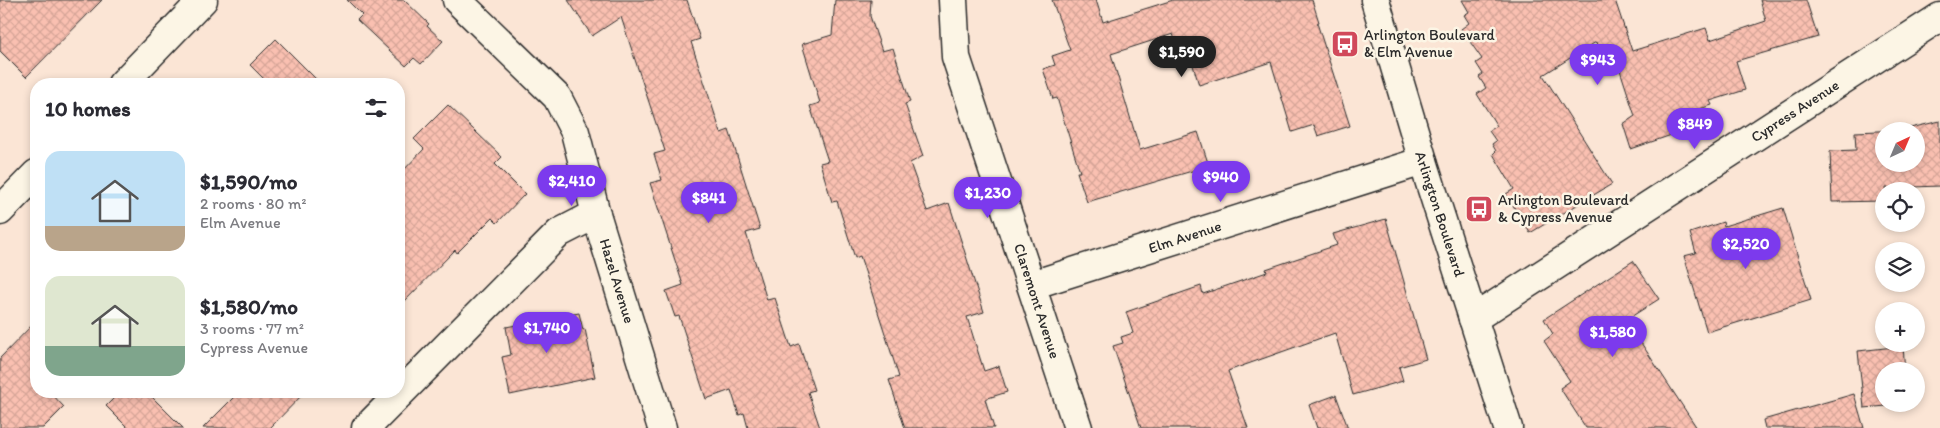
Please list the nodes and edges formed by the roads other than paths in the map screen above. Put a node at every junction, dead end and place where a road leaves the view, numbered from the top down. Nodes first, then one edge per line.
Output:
1 (203, 0) edge
2 (457, 0) edge
3 (953, 0) edge
4 (1374, 0) edge
5 (1940, 17) edge
6 (128, 78) edge
7 (1423, 161) junction
8 (30, 180) edge
9 (0, 211) edge
10 (596, 214) junction
11 (1032, 285) junction
12 (1473, 319) junction
13 (405, 389) edge
14 (396, 398) edge
15 (366, 428) edge
16 (662, 428) edge
17 (1078, 428) edge
18 (1508, 428) edge

1 - 6 street
2 - 10 street, Hazel Avenue
3 - 11 street, Claremont Avenue
4 - 7 street, Arlington Boulevard
5 - 12 street, Cypress Avenue
7 - 11 street, Elm Avenue
7 - 12 street, Arlington Boulevard
8 - 9 street
10 - 13 street
10 - 16 street, Hazel Avenue
11 - 17 street, Claremont Avenue
12 - 18 street, Arlington Boulevard
14 - 15 street

